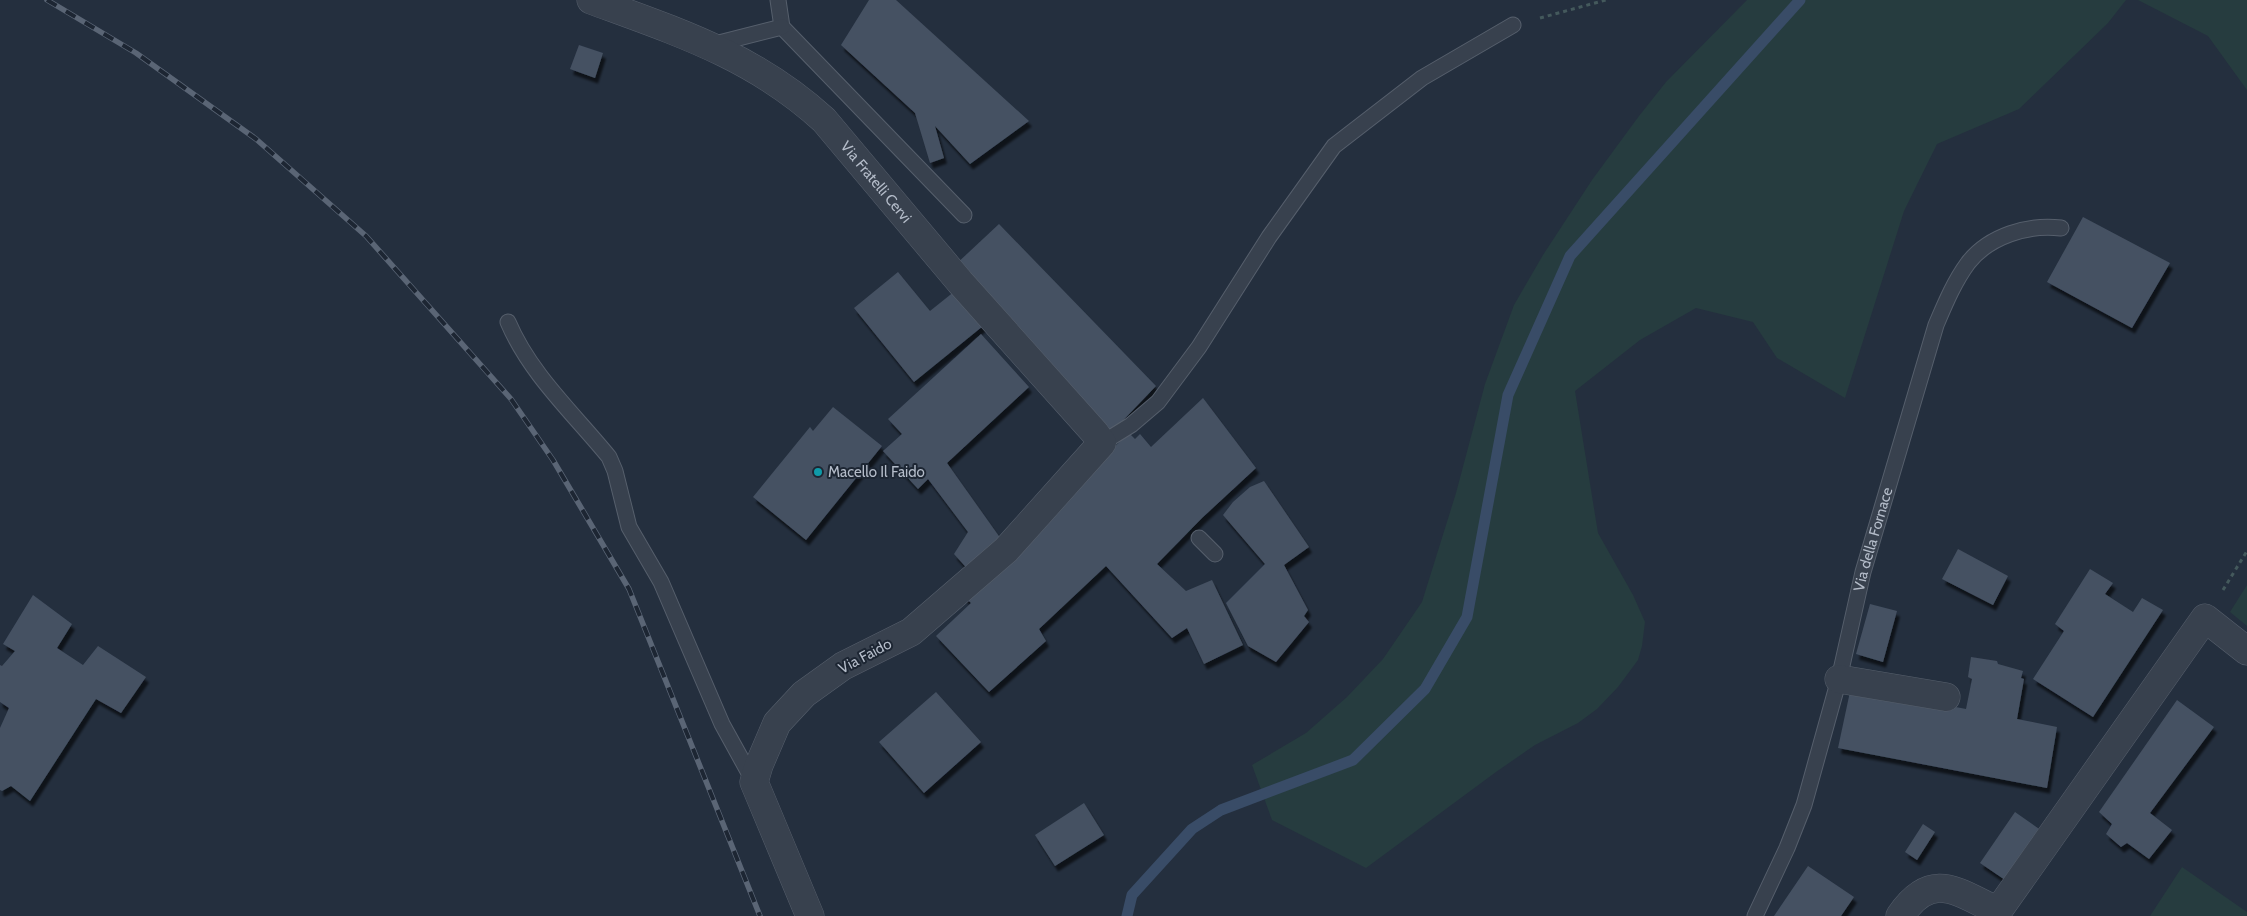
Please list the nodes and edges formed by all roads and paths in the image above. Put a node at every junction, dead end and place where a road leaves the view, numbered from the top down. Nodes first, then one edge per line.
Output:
1 (591, 0) edge
2 (778, 0) edge
3 (1606, 0) edge
4 (1513, 25) joint
5 (782, 27) junction
6 (710, 45) junction
7 (964, 215) dead end
8 (2061, 228) dead end
9 (508, 322) dead end
10 (1102, 443) junction
11 (1200, 538) dead end
12 (2247, 551) edge
13 (1215, 554) dead end
14 (2205, 618) junction
15 (2247, 651) edge
16 (1839, 679) junction
17 (1946, 697) dead end
18 (754, 782) junction
19 (810, 916) edge
20 (1755, 916) edge
21 (1900, 916) edge

1 - 6 street, Via Fratelli Cervi
2 - 5 lane
3 - 4 path
4 - 10 lane
5 - 6 lane
5 - 7 lane
6 - 10 street, Via Fratelli Cervi
8 - 16 lane, Via della Fornace
9 - 18 lane
10 - 18 street, Via Faido
11 - 13 lane
12 - 14 path
14 - 15 street
14 - 21 street
16 - 17 street
16 - 20 lane, Via della Fornace
18 - 19 street

